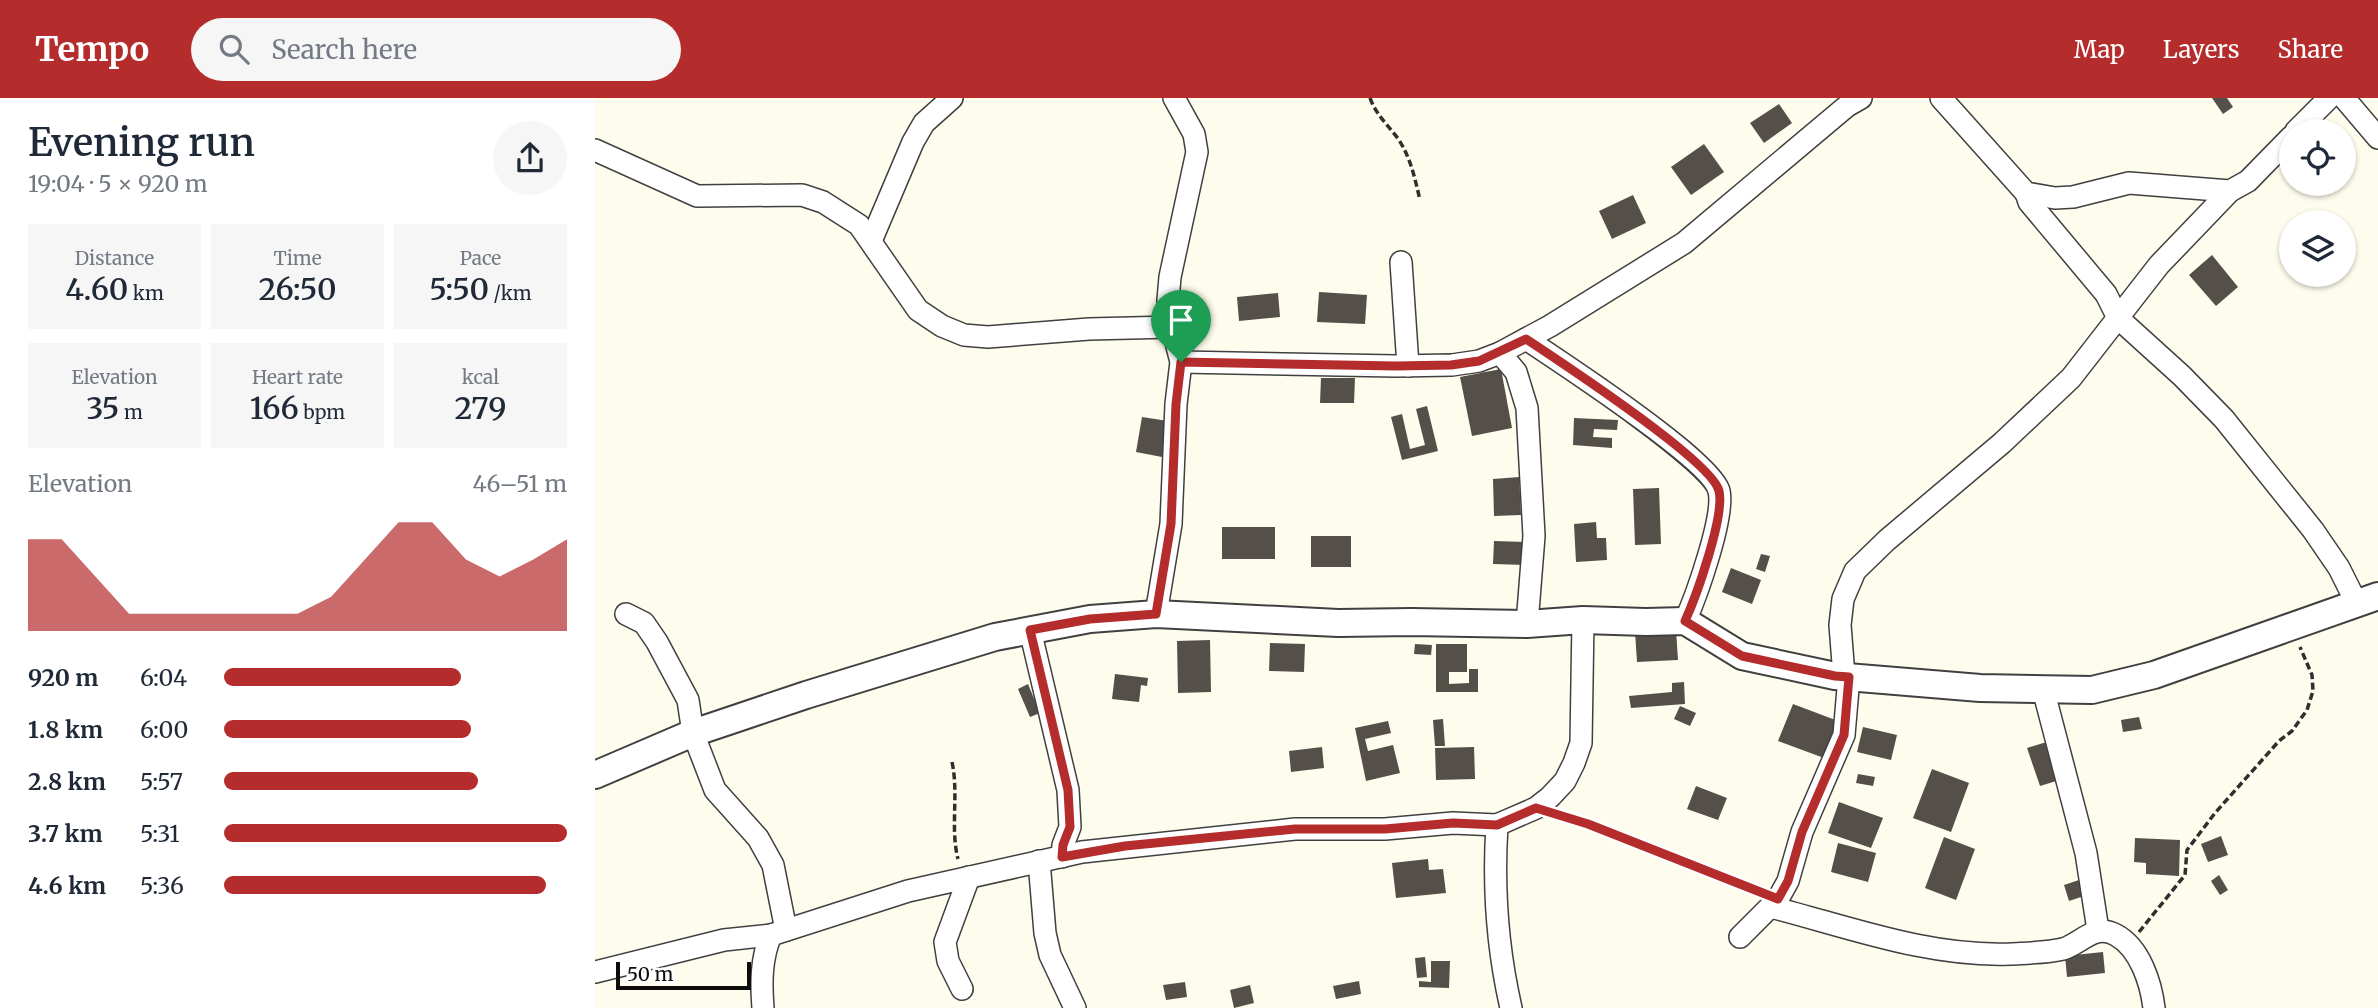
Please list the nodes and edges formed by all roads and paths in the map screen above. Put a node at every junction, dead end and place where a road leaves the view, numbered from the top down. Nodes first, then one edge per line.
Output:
1 (952, 98) edge
2 (1174, 98) edge
3 (1370, 98) edge
4 (1861, 98) edge
5 (1941, 98) edge
6 (2329, 98) edge
7 (2344, 98) edge
8 (2309, 119) edge
9 (2378, 138) edge
10 (2279, 149) edge
11 (595, 150) edge
12 (2230, 191) junction
13 (2026, 193) junction
14 (1419, 200) dead end
15 (871, 241) junction
16 (1401, 262) dead end
17 (2119, 318) junction
18 (1172, 327) junction
19 (1526, 339) junction
20 (1500, 353) junction
21 (1181, 362) junction
22 (1408, 366) junction
23 (2367, 599) edge
24 (626, 614) dead end
25 (1156, 614) junction
26 (1583, 620) junction
27 (1685, 621) junction
28 (1527, 624) junction
29 (2292, 625) junction
30 (1030, 630) junction
31 (1846, 676) junction
32 (2043, 689) junction
33 (693, 733) junction
34 (952, 762) dead end
35 (595, 775) edge
36 (1536, 808) junction
37 (1497, 825) junction
38 (1062, 857) junction
39 (1038, 861) junction
40 (966, 878) junction
41 (1774, 903) junction
42 (2098, 930) junction
43 (778, 933) junction
44 (1740, 937) dead end
45 (2128, 944) junction
46 (595, 972) edge
47 (962, 989) dead end
48 (763, 1008) edge
49 (1075, 1008) edge
50 (1511, 1008) edge
51 (2154, 1008) edge

1 - 15 street
2 - 18 street
3 - 14 path
4 - 19 street
5 - 13 street
6 - 8 street
7 - 9 street
10 - 12 street
11 - 15 street
12 - 13 street
12 - 17 street
13 - 17 street
15 - 18 street
16 - 22 street
17 - 23 street
17 - 31 street
18 - 21 street
19 - 20 street
19 - 27 street
20 - 22 street
20 - 28 street
21 - 22 street
21 - 25 street
23 - 29 street
24 - 33 street
25 - 28 street
25 - 30 street
26 - 27 street
26 - 28 street
26 - 36 street
27 - 31 street
29 - 32 street
29 - 45 path
30 - 33 street
30 - 38 street
31 - 32 street
31 - 41 street
32 - 42 street
33 - 35 street
33 - 43 street
34 - 40 path
36 - 37 street
36 - 41 path
37 - 38 street
37 - 50 street
38 - 39 street
39 - 40 street
39 - 49 street
40 - 43 street
40 - 47 street
41 - 42 street
41 - 44 street
42 - 45 street
43 - 46 street
43 - 48 street
45 - 51 street

